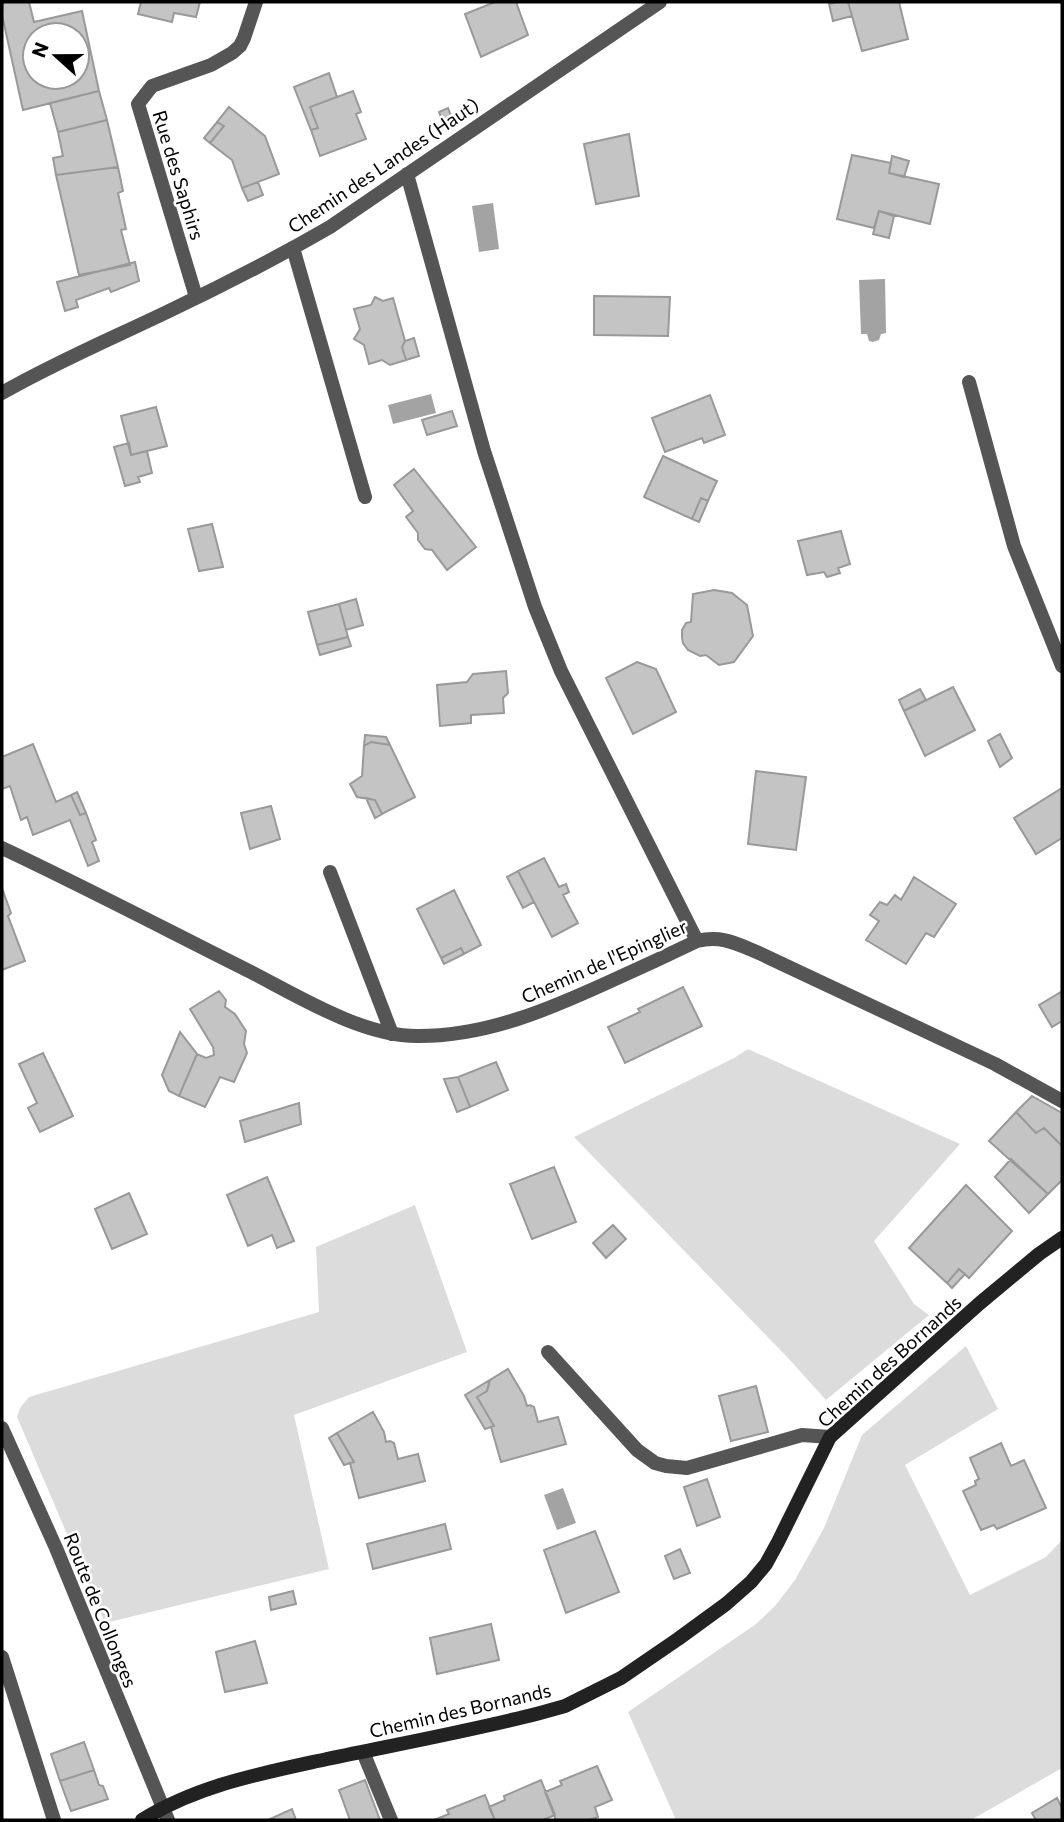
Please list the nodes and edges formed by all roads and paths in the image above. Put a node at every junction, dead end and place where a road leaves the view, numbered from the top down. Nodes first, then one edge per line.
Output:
1 (256, 2) edge
2 (660, 2) edge
3 (407, 174) junction
4 (293, 248) junction
5 (196, 297) junction
6 (969, 382) dead end
7 (2, 393) edge
8 (365, 497) dead end
9 (1062, 666) edge
10 (2, 848) edge
11 (330, 872) dead end
12 (697, 941) junction
13 (392, 1034) junction
14 (1062, 1101) edge
15 (1062, 1238) edge
16 (548, 1352) dead end
17 (2, 1428) edge
18 (830, 1437) junction
19 (2, 1657) edge
20 (363, 1752) junction
21 (165, 1814) edge
22 (54, 1820) edge
23 (142, 1820) edge
24 (391, 1820) edge

1 - 5 street, Rue des Saphirs
2 - 3 street, Chemin des Landes (Haut)
3 - 4 street, Chemin des Landes (Haut)
3 - 12 street
4 - 5 street, Chemin des Landes (Haut)
4 - 8 street
5 - 7 street, Chemin des Landes (Haut)
6 - 9 street
10 - 13 street, Chemin de l'Epinglier
11 - 13 street
12 - 13 street, Chemin de l'Epinglier
12 - 14 street, Chemin de l'Epinglier
15 - 18 street, Chemin des Bornands
16 - 18 street
17 - 21 street, Route de Collonges
18 - 20 street, Chemin des Bornands
19 - 22 street
20 - 21 street, Chemin des Bornands
20 - 24 street
21 - 23 street, Chemin des Bornands

